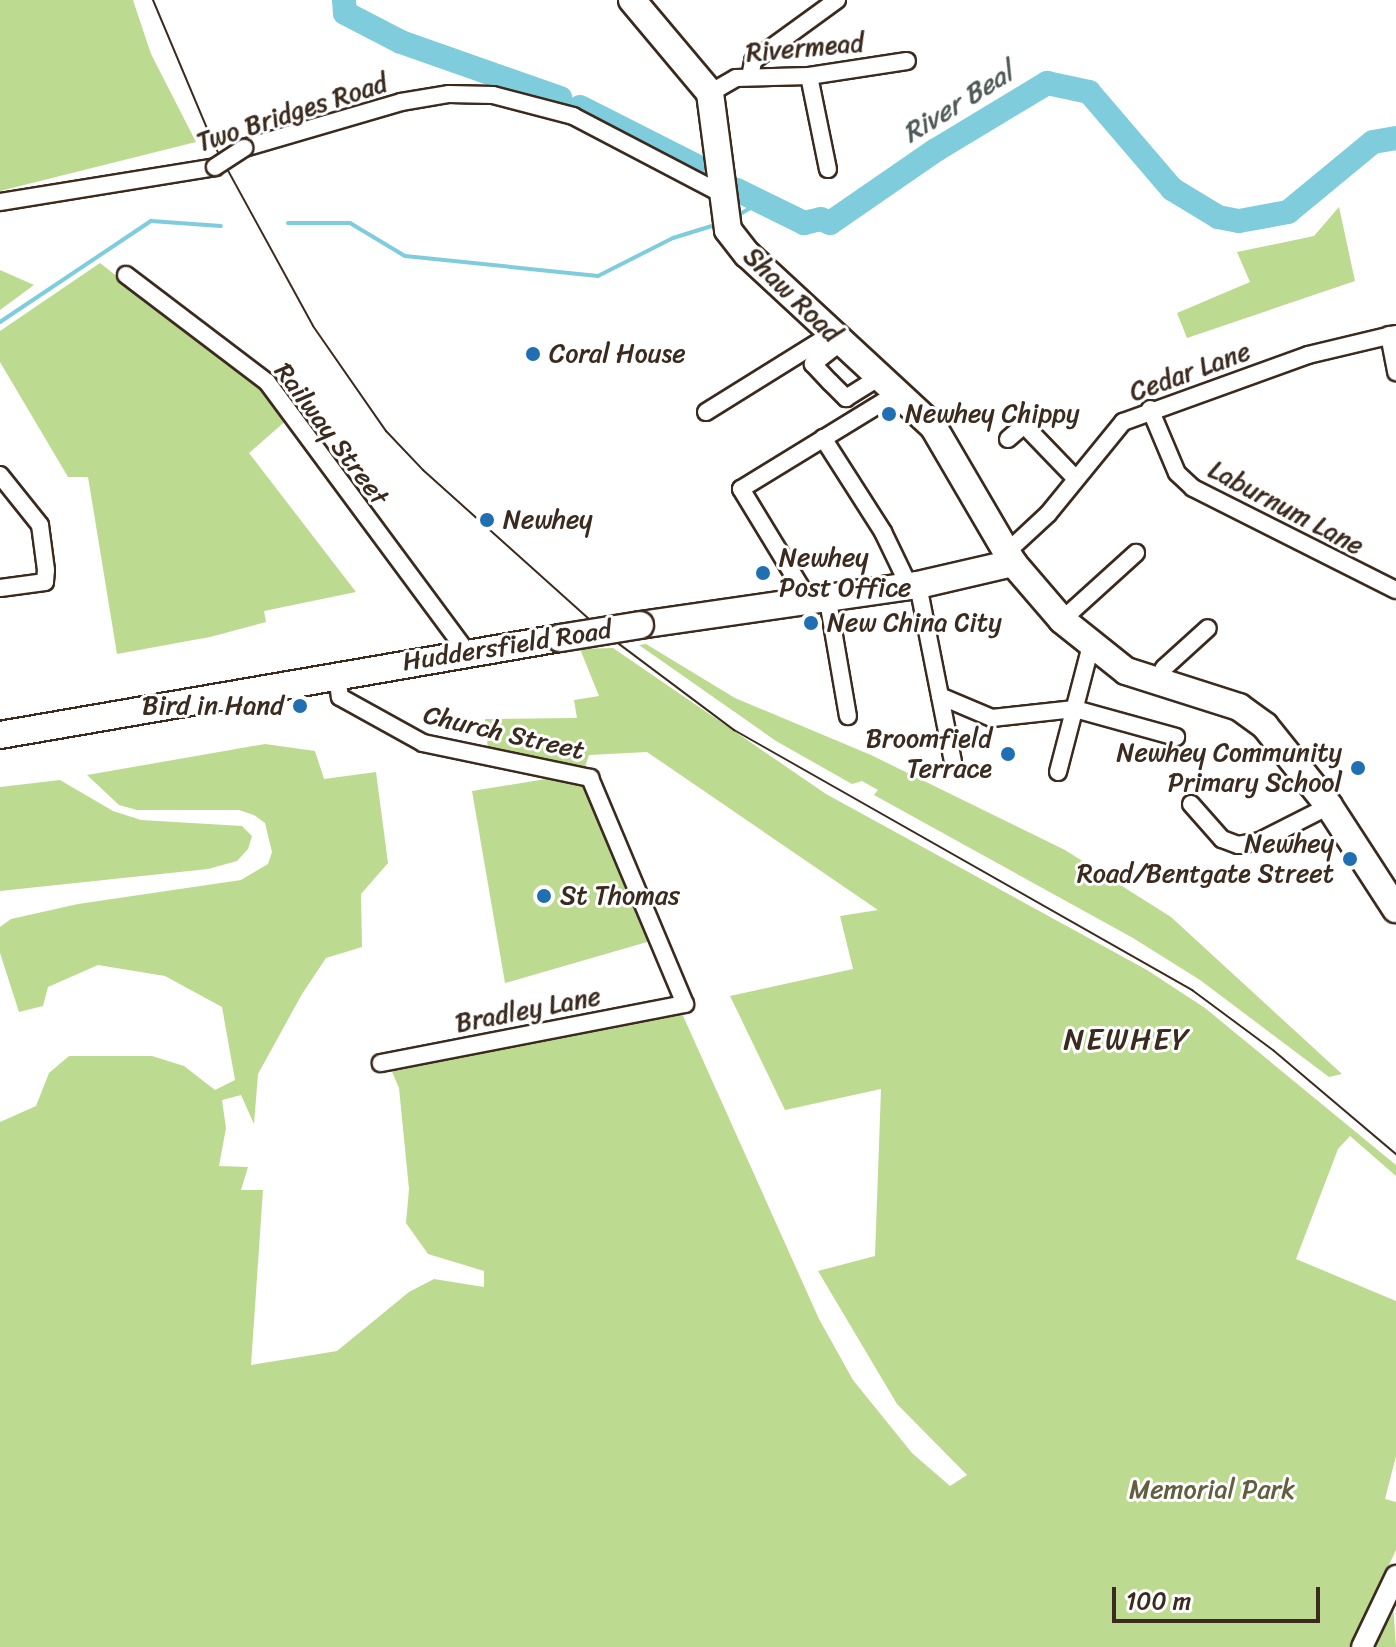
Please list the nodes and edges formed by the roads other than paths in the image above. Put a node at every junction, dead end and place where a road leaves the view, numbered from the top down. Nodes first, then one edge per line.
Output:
1 (632, 0) edge
2 (837, 0) edge
3 (907, 61) dead end
4 (809, 76) junction
5 (750, 77) junction
6 (710, 93) junction
7 (828, 169) dead end
8 (722, 194) junction
9 (0, 202) edge
10 (126, 275) dead end
11 (1392, 334) edge
12 (837, 337) junction
13 (1396, 372) edge
14 (887, 386) junction
15 (1150, 409) junction
16 (706, 412) dead end
17 (823, 438) junction
18 (1008, 439) dead end
19 (0, 475) edge
20 (1075, 478) junction
21 (1136, 553) dead end
22 (1010, 557) junction
23 (914, 585) junction
24 (0, 588) edge
25 (1396, 590) edge
26 (817, 597) junction
27 (1062, 620) junction
28 (1208, 628) dead end
29 (1091, 645) junction
30 (467, 652) junction
31 (337, 674) junction
32 (1156, 682) junction
33 (940, 696) junction
34 (1075, 709) junction
35 (848, 716) dead end
36 (0, 735) edge
37 (1176, 737) dead end
38 (953, 762) dead end
39 (1058, 772) dead end
40 (1191, 804) dead end
41 (1329, 806) junction
42 (1396, 909) edge
43 (685, 1004) joint
44 (381, 1063) dead end
45 (1396, 1576) edge
46 (1362, 1647) edge

1 - 6 main road
2 - 5 street
3 - 4 street, Rivermead
4 - 5 street, Rivermead
4 - 7 street
5 - 6 street, Rivermead
6 - 8 main road, Shaw Road
8 - 9 street, Two Bridges Road, bridge
8 - 12 main road, Shaw Road
10 - 30 street, Railway Street
11 - 13 street
11 - 15 street, Cedar Lane
12 - 14 main road, Shaw Road
12 - 14 street
12 - 16 street
14 - 17 street
14 - 22 main road, Shaw Road
15 - 20 street, Cedar Lane
15 - 25 street, Laburnum Lane
17 - 23 street
17 - 26 street
18 - 20 street
19 - 24 street
20 - 22 street, Cedar Lane
21 - 27 street
22 - 23 main road, Huddersfield Road
22 - 27 main road, Shaw Road
23 - 26 main road, Huddersfield Road
23 - 33 street
26 - 30 main road, Huddersfield Road, bridge
26 - 35 street
27 - 29 main road, Shaw Road
28 - 32 street
29 - 32 main road, Shaw Road
29 - 34 street
30 - 31 main road, Huddersfield Road
31 - 36 main road, Huddersfield Road
31 - 43 street, Church Street
32 - 41 main road, Shaw Road
33 - 34 street
33 - 38 street
34 - 37 street
34 - 39 street
40 - 41 street
41 - 42 main road, Shaw Road
43 - 44 street, Bradley Lane
45 - 46 street

